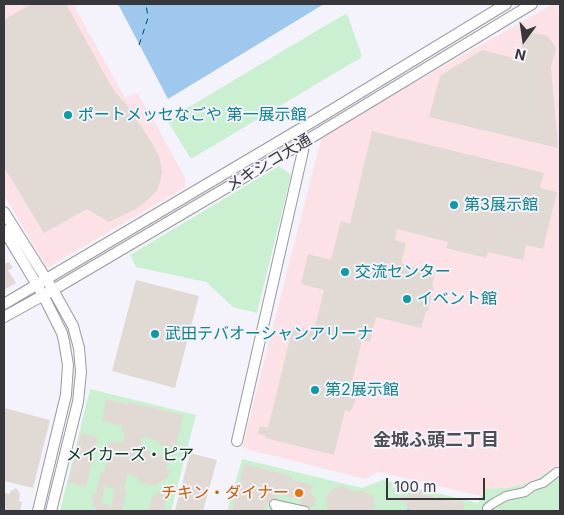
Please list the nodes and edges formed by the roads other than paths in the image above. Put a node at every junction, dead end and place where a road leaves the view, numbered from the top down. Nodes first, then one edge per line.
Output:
1 (506, 4) edge
2 (532, 4) edge
3 (304, 142) junction
4 (4, 212) edge
5 (4, 230) edge
6 (41, 282) junction
7 (53, 290) junction
8 (42, 295) junction
9 (4, 304) edge
10 (4, 317) edge
11 (237, 441) dead end
12 (557, 472) dead end
13 (38, 511) edge
14 (51, 511) edge
15 (277, 511) edge
16 (305, 511) edge
17 (486, 511) edge

1 - 6 street, メキシコ大通
2 - 3 street, メキシコ大通
3 - 7 street, メキシコ大通
3 - 11 street
4 - 6 street
5 - 6 street
6 - 7 street
6 - 8 street
6 - 9 street, メキシコ大通
7 - 8 street, メキシコ大通
7 - 14 street
8 - 10 street, メキシコ大通
8 - 13 street
12 - 17 street
15 - 16 street

